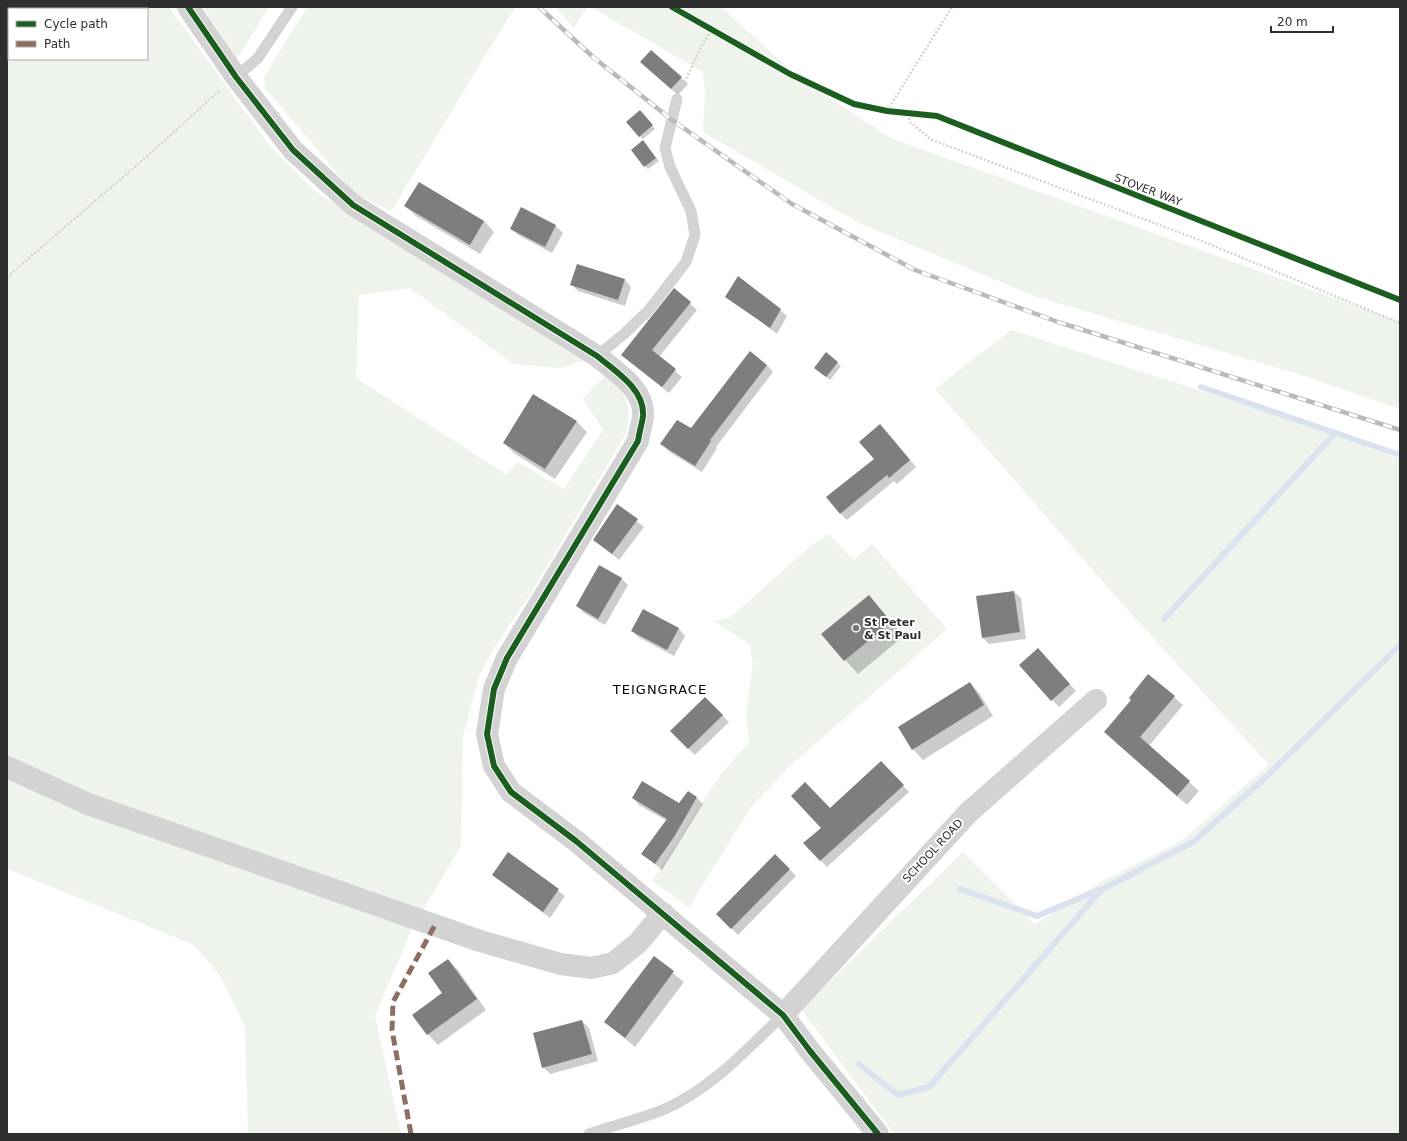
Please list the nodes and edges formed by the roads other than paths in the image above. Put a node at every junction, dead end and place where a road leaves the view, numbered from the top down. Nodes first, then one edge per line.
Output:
1 (188, 7) edge
2 (292, 7) edge
3 (236, 77) junction
4 (677, 100) road end
5 (597, 356) junction
6 (1096, 700) dead end
7 (7, 767) edge
8 (663, 913) junction
9 (783, 1015) junction
10 (589, 1134) edge
11 (878, 1134) edge

1 - 3 street
2 - 3 lane
3 - 5 street
4 - 5 lane
5 - 8 street
6 - 9 street, SCHOOL ROAD
7 - 8 street
8 - 9 street
9 - 10 lane
9 - 11 street

